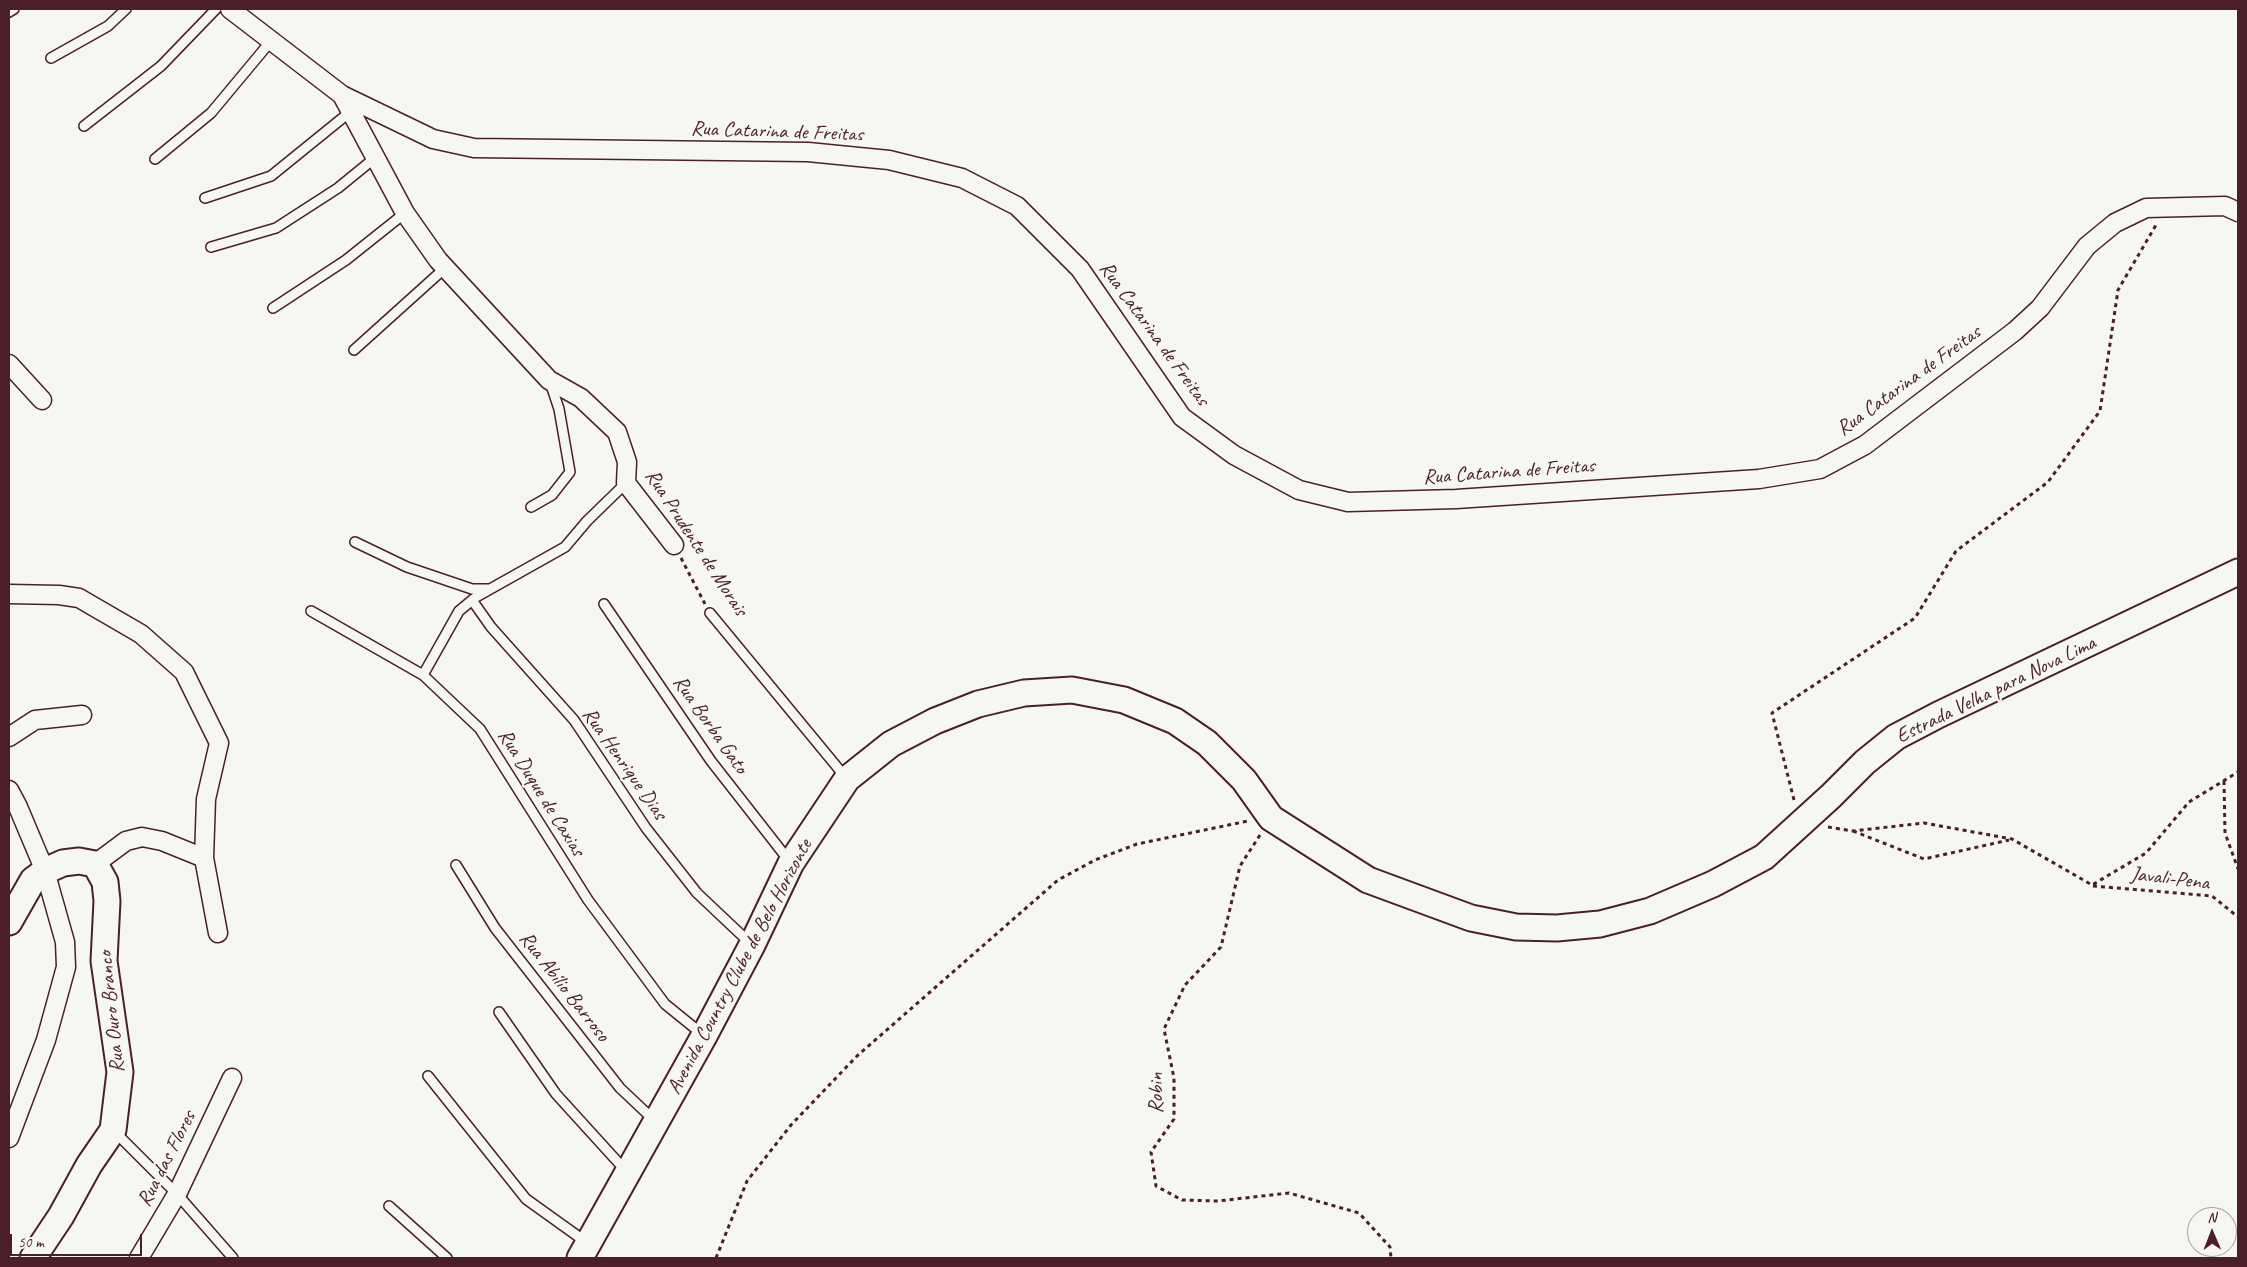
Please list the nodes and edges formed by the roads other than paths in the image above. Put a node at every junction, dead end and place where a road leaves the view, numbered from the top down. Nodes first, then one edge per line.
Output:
1 (14, 9) edge
2 (126, 9) edge
3 (216, 9) edge
4 (230, 9) edge
5 (9, 12) edge
6 (271, 41) junction
7 (51, 58) dead end
8 (342, 95) junction
9 (350, 112) junction
10 (84, 126) dead end
11 (376, 157) junction
12 (155, 159) dead end
13 (205, 198) dead end
14 (2238, 212) edge
15 (406, 214) junction
16 (211, 247) dead end
17 (445, 268) junction
18 (273, 308) dead end
19 (354, 350) dead end
20 (9, 364) edge
21 (549, 380) junction
22 (42, 400) dead end
23 (626, 483) junction
24 (531, 506) dead end
25 (355, 542) dead end
26 (674, 545) road end
27 (2238, 572) edge
28 (489, 589) junction
29 (9, 594) edge
30 (472, 600) junction
31 (604, 604) dead end
32 (310, 611) dead end
33 (710, 613) road end
34 (423, 675) junction
35 (82, 715) dead end
36 (9, 737) edge
37 (847, 779) junction
38 (1244, 780) joint
39 (9, 790) edge
40 (204, 858) junction
41 (95, 864) junction
42 (791, 864) junction
43 (456, 865) dead end
44 (45, 871) junction
45 (9, 922) edge
46 (218, 933) dead end
47 (752, 945) junction
48 (499, 1012) dead end
49 (704, 1036) junction
50 (428, 1076) dead end
51 (232, 1078) dead end
52 (656, 1122) junction
53 (113, 1130) junction
54 (9, 1138) edge
55 (628, 1173) junction
56 (177, 1194) junction
57 (388, 1206) dead end
58 (584, 1251) edge
59 (33, 1258) edge
60 (138, 1258) edge
61 (233, 1258) edge
62 (447, 1258) edge

1 - 5 lane
2 - 7 lane
3 - 10 lane
4 - 6 street, Rua Catarina de Freitas
6 - 8 street, Rua Catarina de Freitas
6 - 12 lane
8 - 9 street, Rua Prudente de Morais
8 - 14 street, Rua Catarina de Freitas
9 - 11 street, Rua Prudente de Morais
9 - 13 lane
11 - 15 street, Rua Prudente de Morais
11 - 16 lane
15 - 17 street, Rua Prudente de Morais
15 - 18 lane
17 - 19 lane
17 - 21 street, Rua Prudente de Morais
20 - 22 street
21 - 23 street, Rua Prudente de Morais
21 - 24 lane
23 - 26 street, Rua Prudente de Morais
23 - 28 lane
25 - 28 lane
27 - 38 street, Estrada Velha para Nova Lima
28 - 30 lane
29 - 40 street
30 - 34 lane
30 - 47 lane, Rua Henrique Dias
31 - 42 lane, Rua Borba Gato
32 - 34 lane, Rua Duque de Caxias
33 - 37 lane, Rua Prudente de Morais
34 - 49 lane, Rua Duque de Caxias
35 - 36 street
37 - 38 street, Avenida Country Clube de Belo Horizonte
37 - 42 street, Avenida Country Clube de Belo Horizonte
39 - 44 street
40 - 41 street
40 - 46 street
41 - 44 street
41 - 53 street, Rua Ouro Branco
42 - 47 street, Avenida Country Clube de Belo Horizonte
43 - 52 lane, Rua Abílio Barroso
44 - 45 street
44 - 54 street
47 - 49 street, Avenida Country Clube de Belo Horizonte
48 - 55 lane
49 - 52 street, Avenida Country Clube de Belo Horizonte
50 - 58 lane
51 - 56 street, Rua das Flores
52 - 55 street, Avenida Country Clube de Belo Horizonte
53 - 56 lane
53 - 59 street, Rua Ouro Branco
55 - 58 street, Avenida Country Clube de Belo Horizonte
56 - 60 street, Rua das Flores
56 - 61 lane
57 - 62 lane

